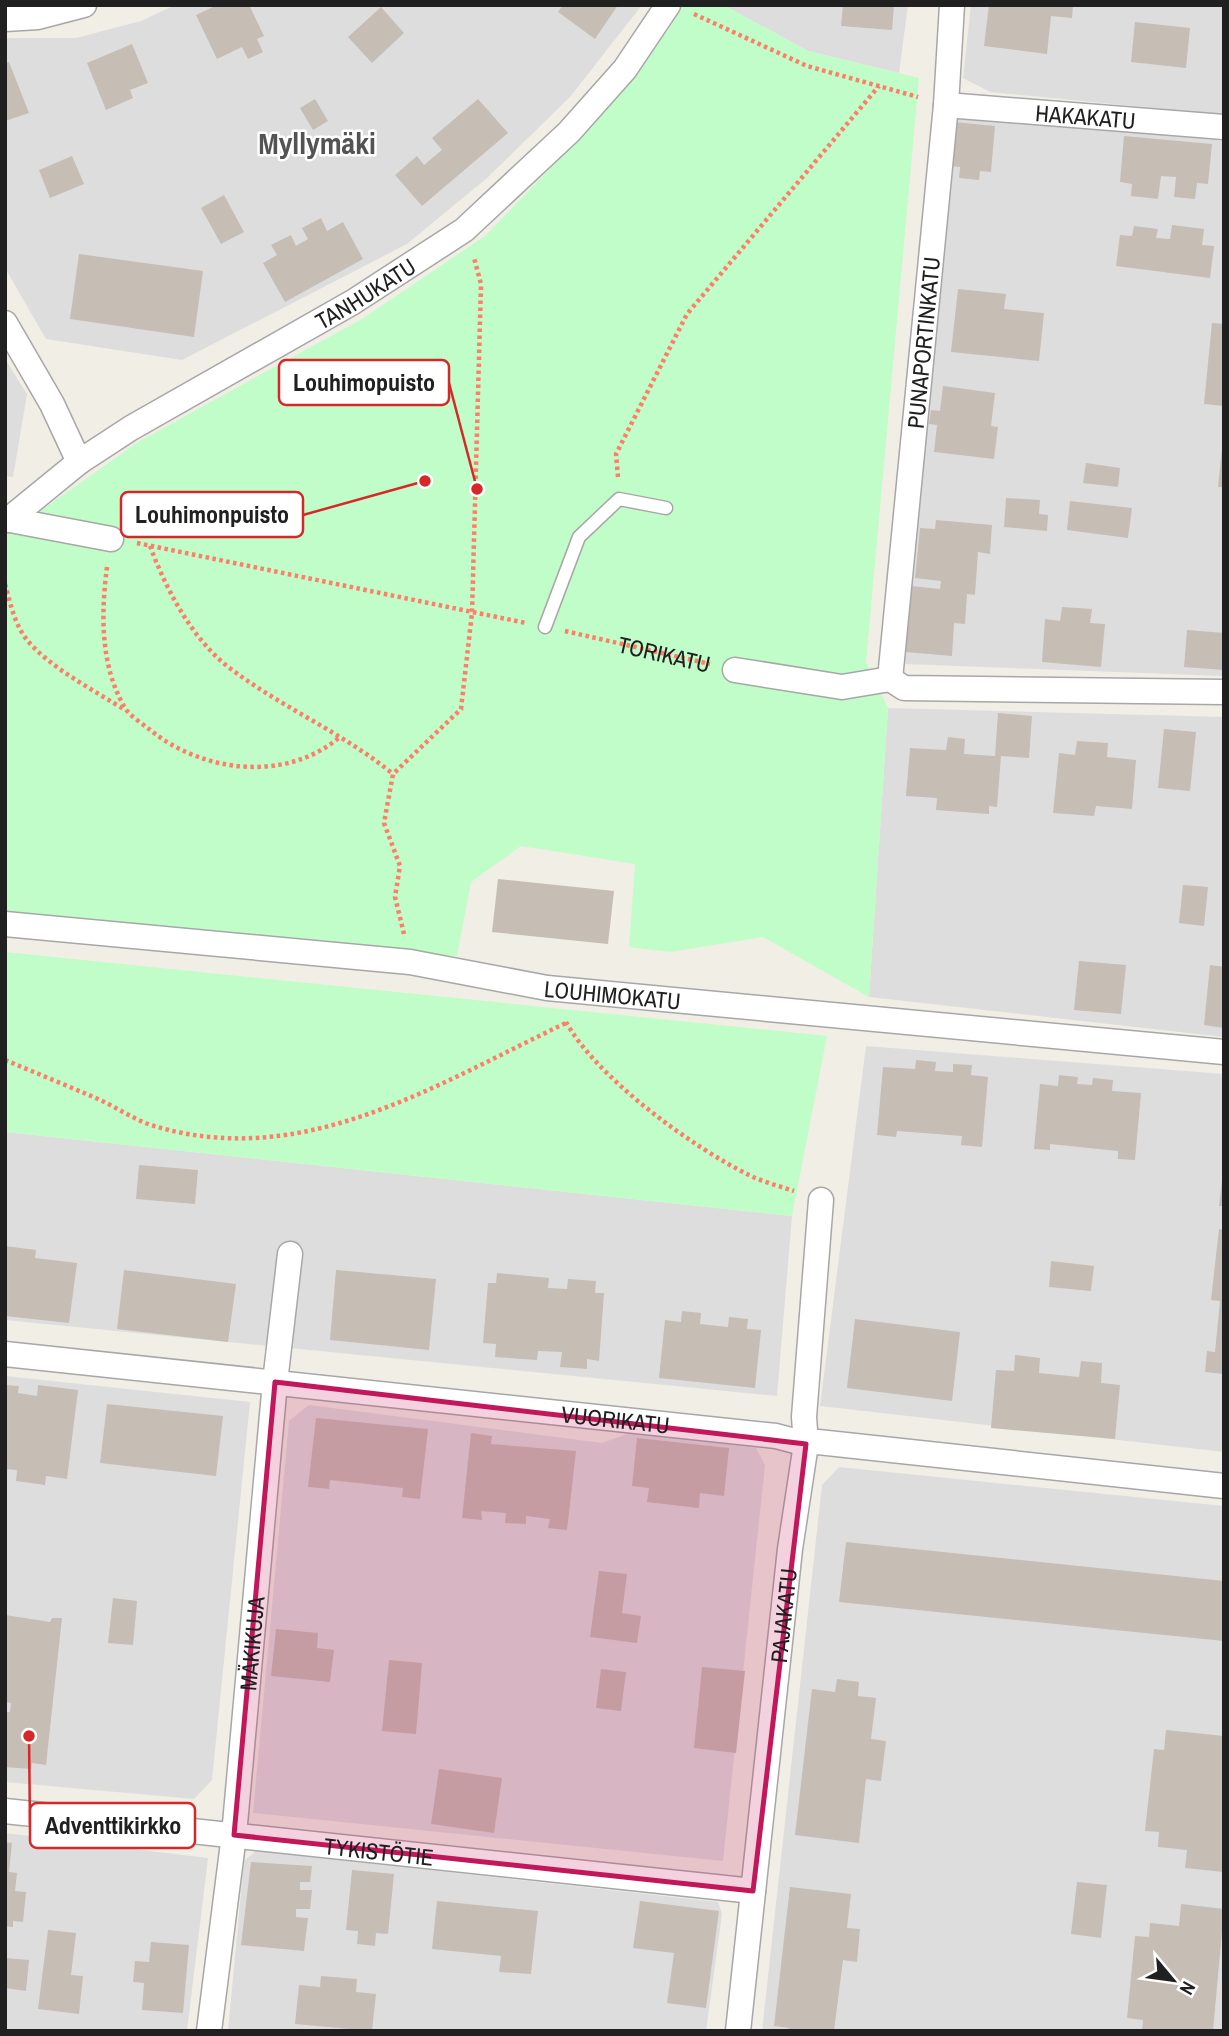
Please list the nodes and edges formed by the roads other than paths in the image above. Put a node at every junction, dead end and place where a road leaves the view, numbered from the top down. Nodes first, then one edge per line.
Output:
1 (85, 5) edge
2 (952, 5) edge
3 (677, 8) edge
4 (5, 19) edge
5 (946, 105) junction
6 (1224, 127) edge
7 (5, 323) edge
8 (79, 462) junction
9 (666, 508) dead end
10 (7, 519) edge
11 (111, 539) road end
12 (545, 627) road end
13 (735, 670) road end
14 (890, 679) junction
15 (1224, 692) edge
16 (5, 924) edge
17 (1224, 1052) edge
18 (821, 1200) road end
19 (290, 1254) dead end
20 (5, 1354) edge
21 (275, 1382) junction
22 (806, 1444) junction
23 (1224, 1486) edge
24 (5, 1811) edge
25 (234, 1835) junction
26 (753, 1891) junction
27 (209, 2031) edge
28 (738, 2031) edge

1 - 4 street
2 - 5 street, PUNAPORTINKATU
3 - 8 street, TANHUKATU
5 - 6 street, HAKAKATU
5 - 14 street, PUNAPORTINKATU
7 - 8 street
8 - 10 street, TANHUKATU
9 - 12 lane
10 - 11 street
13 - 14 street, TORIKATU
14 - 15 street, TORIKATU
16 - 17 street, LOUHIMOKATU
18 - 22 street, PAJAKATU
19 - 21 street, MÄKIKUJA
20 - 21 street, VUORIKATU
21 - 22 street, VUORIKATU
21 - 25 street, MÄKIKUJA
22 - 23 street, VUORIKATU
22 - 26 street, PAJAKATU
24 - 25 street, TYKISTÖTIE
25 - 26 street, TYKISTÖTIE
25 - 27 street, MÄKIKUJA
26 - 28 street, PAJAKATU

